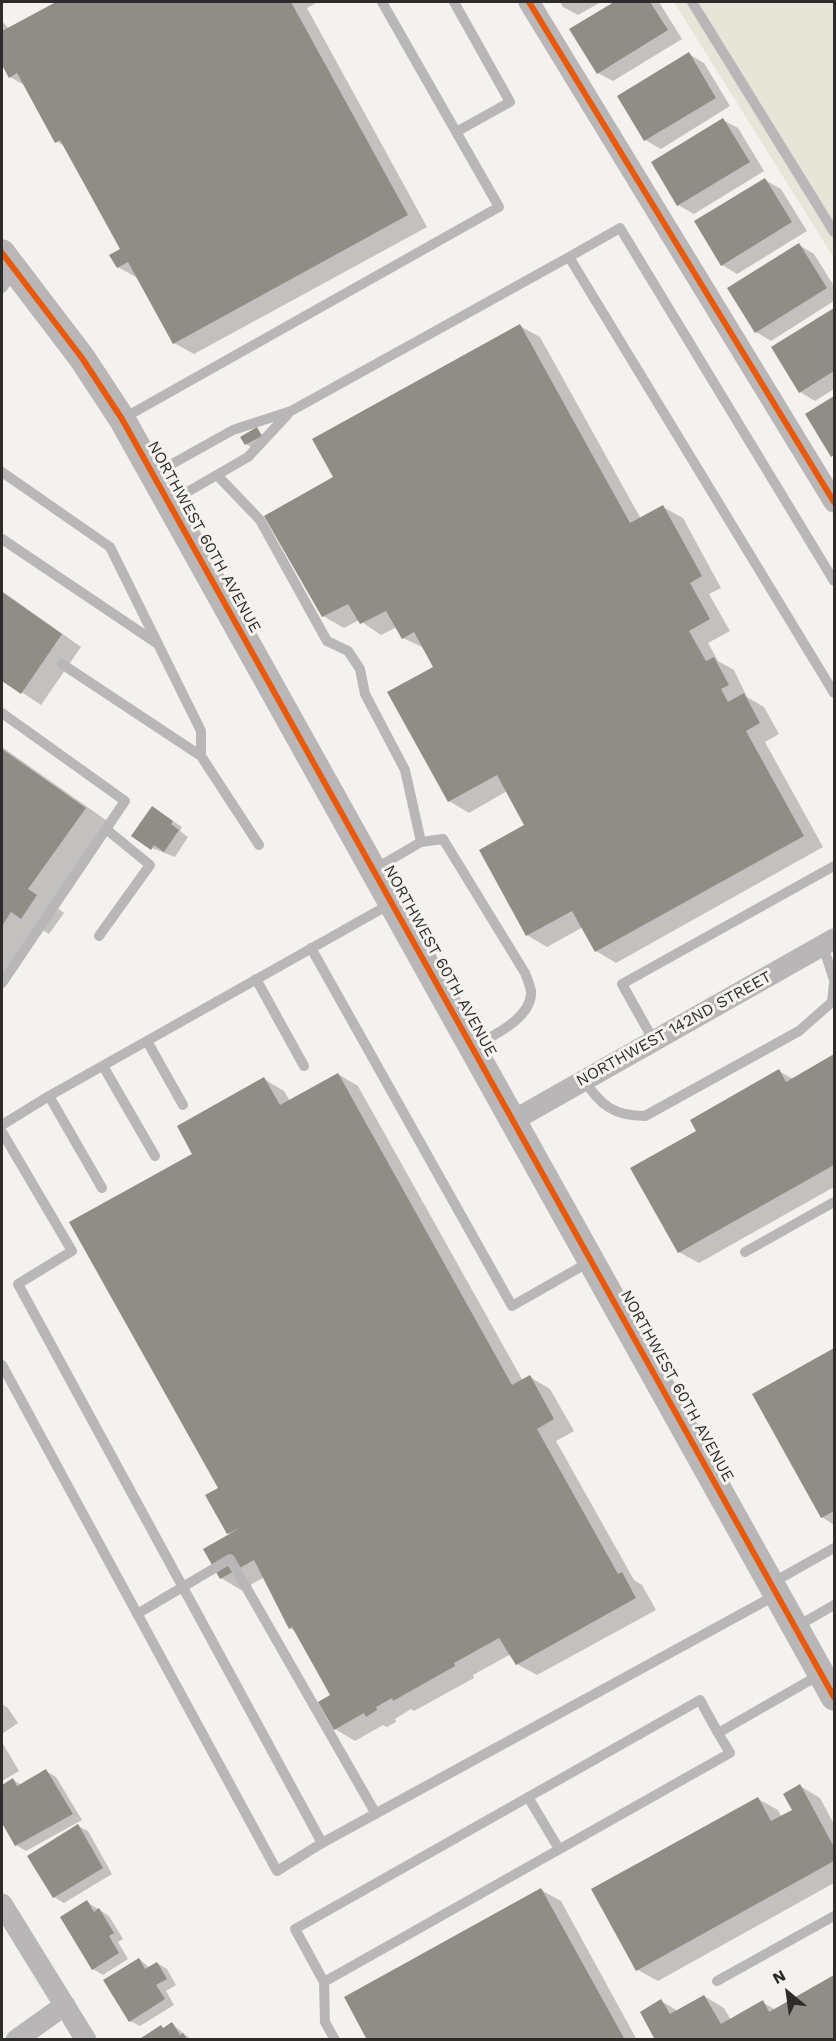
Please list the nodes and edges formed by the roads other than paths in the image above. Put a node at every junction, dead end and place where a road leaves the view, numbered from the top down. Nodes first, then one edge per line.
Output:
1 (382, 2) edge
2 (454, 2) edge
3 (529, 2) edge
4 (692, 2) edge
5 (456, 132) junction
6 (834, 232) edge
7 (569, 257) junction
8 (6, 270) edge
9 (291, 411) junction
10 (122, 419) junction
11 (2, 472) edge
12 (154, 474) junction
13 (217, 475) junction
14 (834, 502) edge
15 (170, 503) junction
16 (2, 539) edge
17 (834, 581) edge
18 (158, 645) junction
19 (62, 664) dead end
20 (834, 693) edge
21 (2, 713) edge
22 (201, 756) junction
23 (106, 830) junction
24 (421, 842) junction
25 (259, 844) dead end
26 (834, 866) edge
27 (374, 870) junction
28 (392, 903) junction
29 (99, 936) dead end
30 (829, 942) edge
31 (311, 948) junction
32 (256, 979) junction
33 (834, 981) edge
34 (2, 983) edge
35 (147, 1041) junction
36 (654, 1041) junction
37 (473, 1047) junction
38 (104, 1066) junction
39 (304, 1066) dead end
40 (584, 1080) junction
41 (49, 1096) junction
42 (183, 1106) dead end
43 (514, 1120) junction
44 (2, 1125) edge
45 (2, 1132) edge
46 (155, 1156) dead end
47 (102, 1188) dead end
48 (834, 1202) edge
49 (745, 1252) dead end
50 (592, 1260) junction
51 (2, 1365) edge
52 (834, 1548) edge
53 (183, 1587) junction
54 (774, 1589) junction
55 (834, 1605) edge
56 (137, 1614) junction
57 (795, 1627) junction
58 (822, 1674) junction
59 (834, 1697) edge
60 (718, 1733) junction
61 (528, 1797) junction
62 (376, 1814) junction
63 (322, 1843) junction
64 (559, 1849) junction
65 (2, 1904) edge
66 (834, 1916) edge
67 (717, 1981) dead end
68 (324, 1982) junction
69 (65, 2005) junction
70 (16, 2040) edge
71 (86, 2040) edge
72 (335, 2040) edge

1 - 5 lane
2 - 5 lane
3 - 14 street
4 - 6 lane
5 - 10 lane
7 - 9 lane
7 - 17 lane
7 - 20 lane
8 - 10 street, NORTHWEST 60TH AVENUE
9 - 12 lane
9 - 13 lane
10 - 12 street, NORTHWEST 60TH AVENUE
11 - 18 lane
12 - 15 street, NORTHWEST 60TH AVENUE
13 - 15 lane
13 - 24 lane
15 - 27 street, NORTHWEST 60TH AVENUE
16 - 18 lane
18 - 22 lane
19 - 22 lane
21 - 23 lane
22 - 25 lane
23 - 29 lane
23 - 34 lane
24 - 27 lane
24 - 37 lane
26 - 36 lane
27 - 28 street, NORTHWEST 60TH AVENUE
28 - 31 lane
28 - 37 street, NORTHWEST 60TH AVENUE
30 - 33 lane
30 - 36 street, NORTHWEST 142ND STREET
31 - 32 lane
31 - 50 lane
32 - 35 lane
32 - 39 lane
33 - 40 lane
35 - 38 lane
35 - 42 lane
36 - 40 street, NORTHWEST 142ND STREET
37 - 43 street, NORTHWEST 60TH AVENUE
38 - 41 lane
38 - 46 lane
40 - 43 street, NORTHWEST 142ND STREET
41 - 44 lane
41 - 47 lane
43 - 50 street, NORTHWEST 60TH AVENUE
45 - 53 lane
48 - 49 lane
50 - 54 street, NORTHWEST 60TH AVENUE
51 - 56 lane
52 - 54 lane
53 - 56 lane
53 - 62 lane
53 - 63 lane
54 - 57 street, NORTHWEST 60TH AVENUE
54 - 62 lane
55 - 57 lane
56 - 63 lane
57 - 58 street, NORTHWEST 60TH AVENUE
58 - 59 street, NORTHWEST 60TH AVENUE
58 - 60 lane
60 - 61 lane
60 - 64 lane
61 - 64 lane
61 - 68 lane
62 - 63 lane
64 - 68 lane
65 - 69 street
66 - 67 lane
68 - 72 lane
69 - 70 street
69 - 71 street

